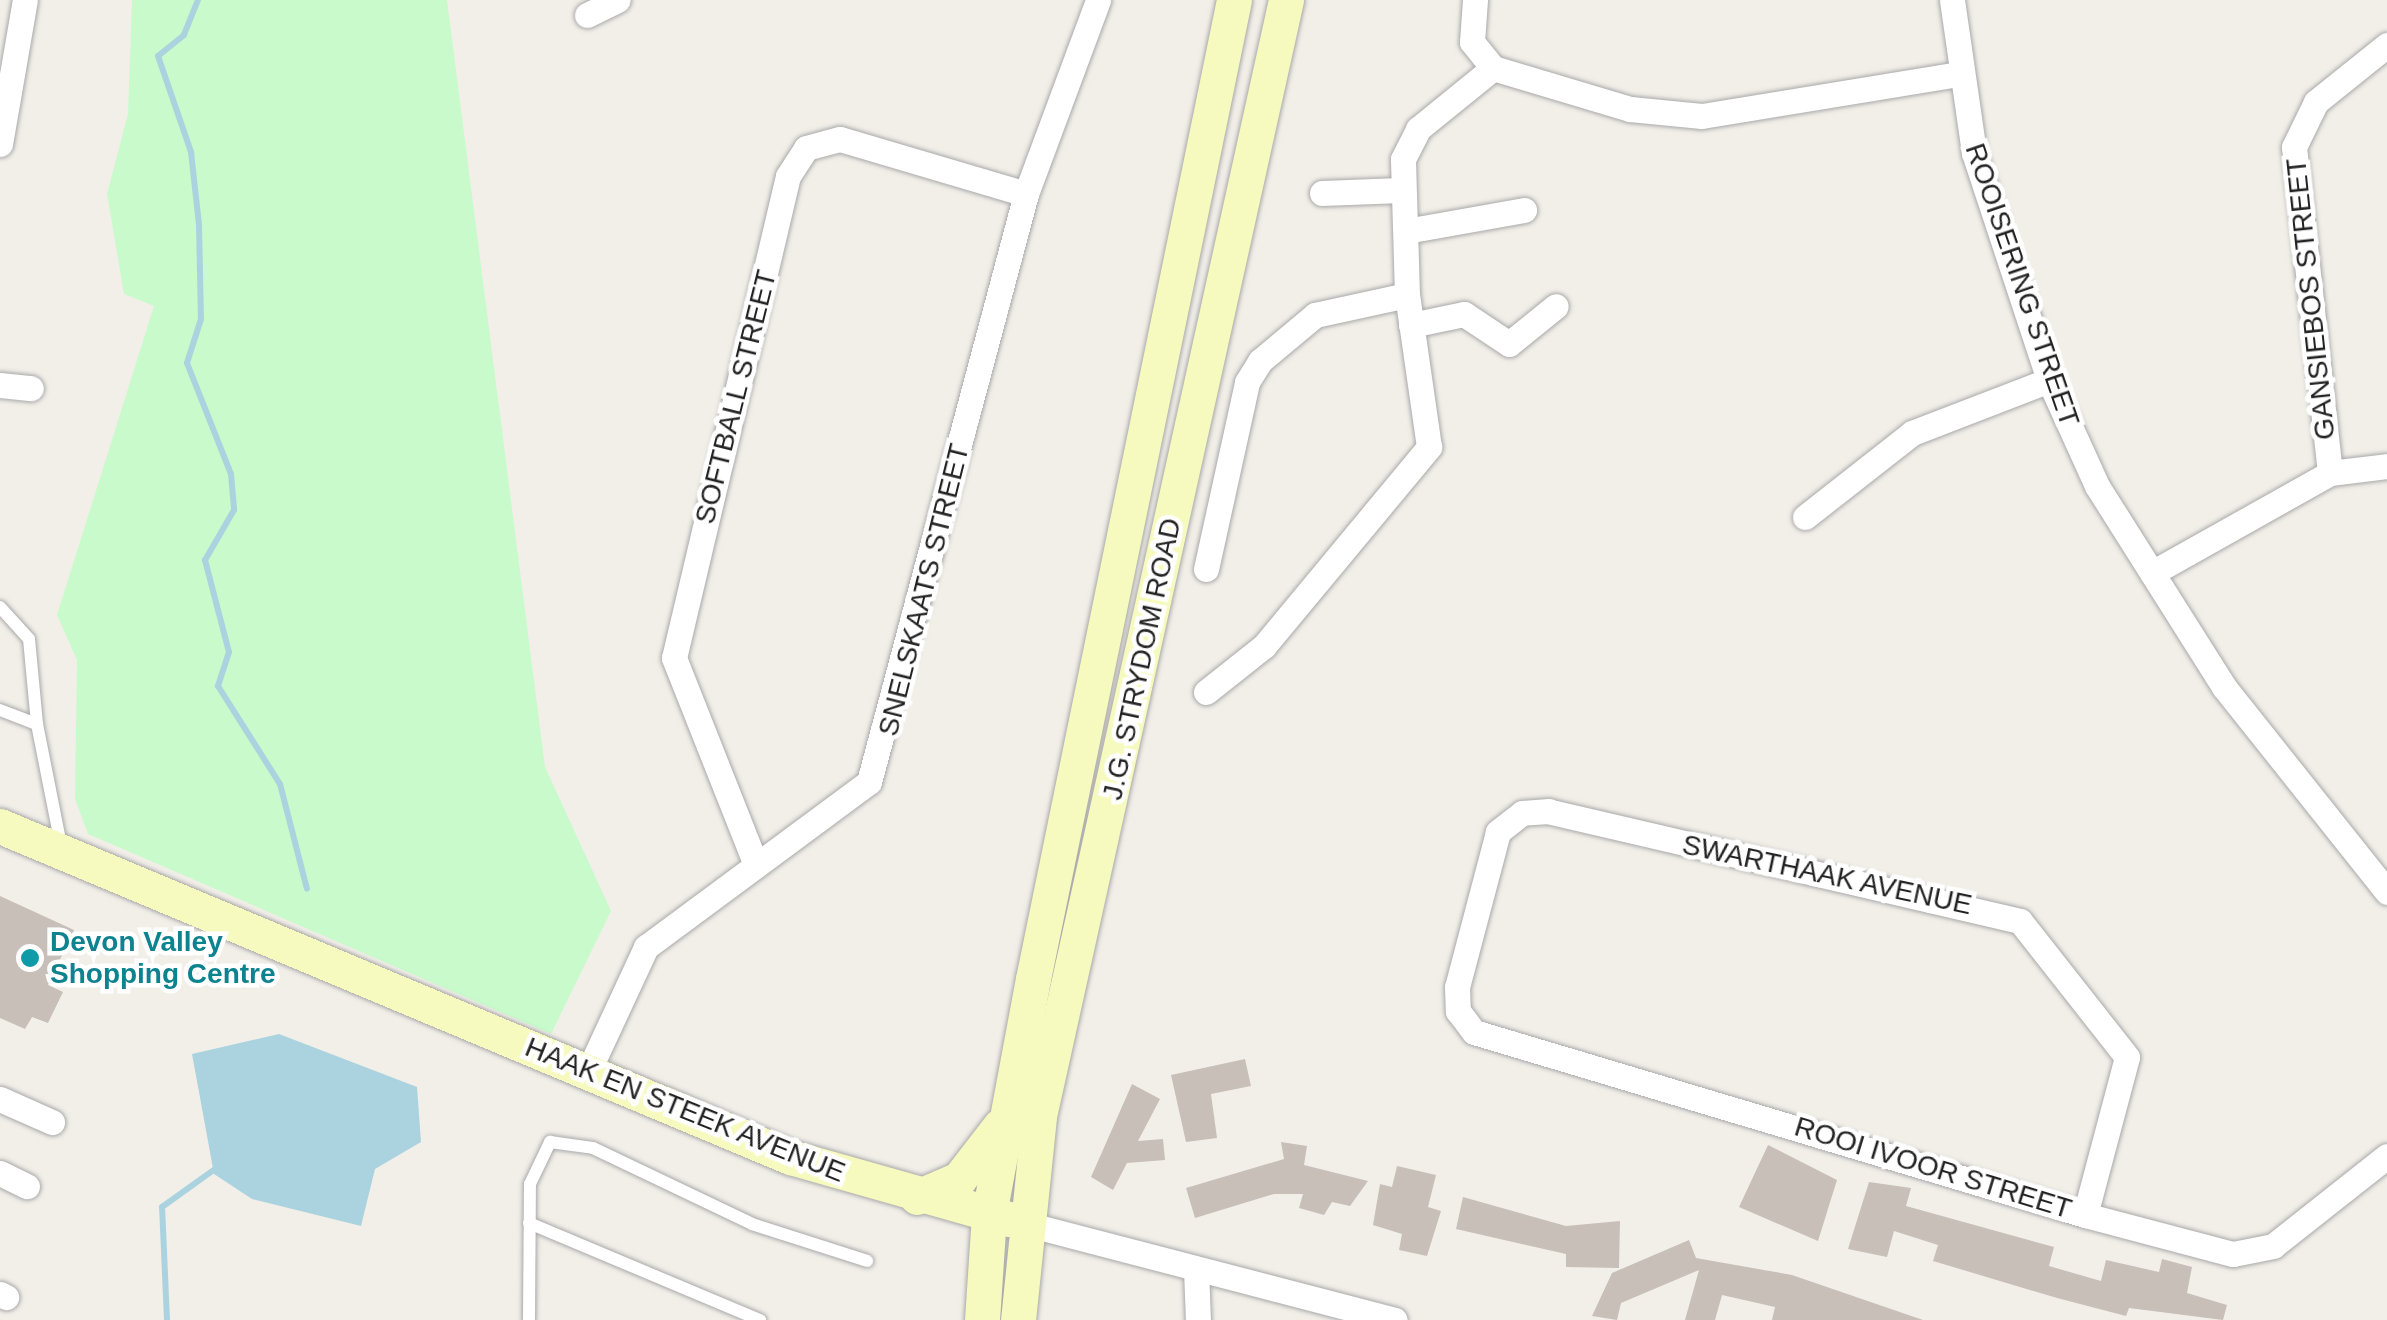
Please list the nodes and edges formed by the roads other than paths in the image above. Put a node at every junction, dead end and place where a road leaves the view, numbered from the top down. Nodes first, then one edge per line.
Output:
1 (25, 0) edge
2 (618, 0) edge
3 (1098, 0) edge
4 (1234, 0) edge
5 (1286, 0) edge
6 (1475, 0) edge
7 (1952, 0) edge
8 (586, 15) dead end
9 (9, 40) edge
10 (2387, 45) edge
11 (1492, 68) junction
12 (1958, 74) junction
13 (0, 144) edge
14 (1402, 190) junction
15 (1322, 193) dead end
16 (1026, 194) junction
17 (1524, 210) dead end
18 (1406, 231) junction
19 (1407, 295) junction
20 (1556, 306) dead end
21 (1412, 325) junction
22 (2048, 380) junction
23 (0, 385) edge
24 (30, 388) dead end
25 (2387, 466) edge
26 (2330, 473) junction
27 (1806, 517) dead end
28 (1206, 569) dead end
29 (2152, 573) junction
30 (0, 607) edge
31 (1206, 692) dead end
32 (0, 710) edge
33 (36, 724) junction
34 (0, 826) edge
35 (63, 852) junction
36 (756, 865) junction
37 (2387, 892) edge
38 (1461, 1018) joint
39 (588, 1072) junction
40 (0, 1099) edge
41 (1008, 1111) junction
42 (52, 1122) dead end
43 (2387, 1156) edge
44 (0, 1173) edge
45 (27, 1186) dead end
46 (917, 1197) junction
47 (2085, 1215) junction
48 (1006, 1218) junction
49 (529, 1223) junction
50 (867, 1261) dead end
51 (1196, 1269) junction
52 (529, 1320) edge
53 (760, 1320) edge
54 (982, 1320) edge
55 (1018, 1320) edge
56 (1198, 1320) edge
57 (1395, 1320) edge

1 - 9 street
2 - 8 street
3 - 16 street, SNELSKAATS STREET
4 - 41 street, J.G. STRYDOM ROAD
5 - 48 street, J.G. STRYDOM ROAD
6 - 11 street
7 - 12 street, ROOISERING STREET
9 - 13 street
10 - 26 street, GANSIEBOS STREET
11 - 12 street
11 - 14 street
12 - 22 street, ROOISERING STREET
14 - 15 street
14 - 18 street
16 - 36 street, SNELSKAATS STREET
16 - 36 street, SOFTBALL STREET
17 - 18 street
18 - 19 street
19 - 21 street
19 - 28 street
20 - 21 street
21 - 31 street
22 - 27 street
22 - 29 street, ROOISERING STREET
23 - 24 street
25 - 26 street
26 - 29 street
29 - 37 street, ROOISERING STREET
30 - 33 lane
32 - 33 lane
33 - 35 lane
34 - 35 street, HAAK EN STEEK AVENUE
35 - 39 street, HAAK EN STEEK AVENUE
36 - 39 street, SNELSKAATS STREET
38 - 47 street, ROOI IVOOR STREET
38 - 47 street, SWARTHAAK AVENUE
39 - 46 street, HAAK EN STEEK AVENUE
40 - 42 street
41 - 46 street
41 - 48 street, J.G. STRYDOM ROAD
43 - 47 street, ROOI IVOOR STREET
44 - 45 street
46 - 48 street, HAAK EN STEEK AVENUE
48 - 51 street, HAAK EN STEEK AVENUE
48 - 54 street, J.G. STRYDOM ROAD
48 - 55 street, J.G. STRYDOM ROAD
49 - 50 lane
49 - 52 lane
49 - 53 lane
51 - 56 street
51 - 57 street, HAAK EN STEEK AVENUE

